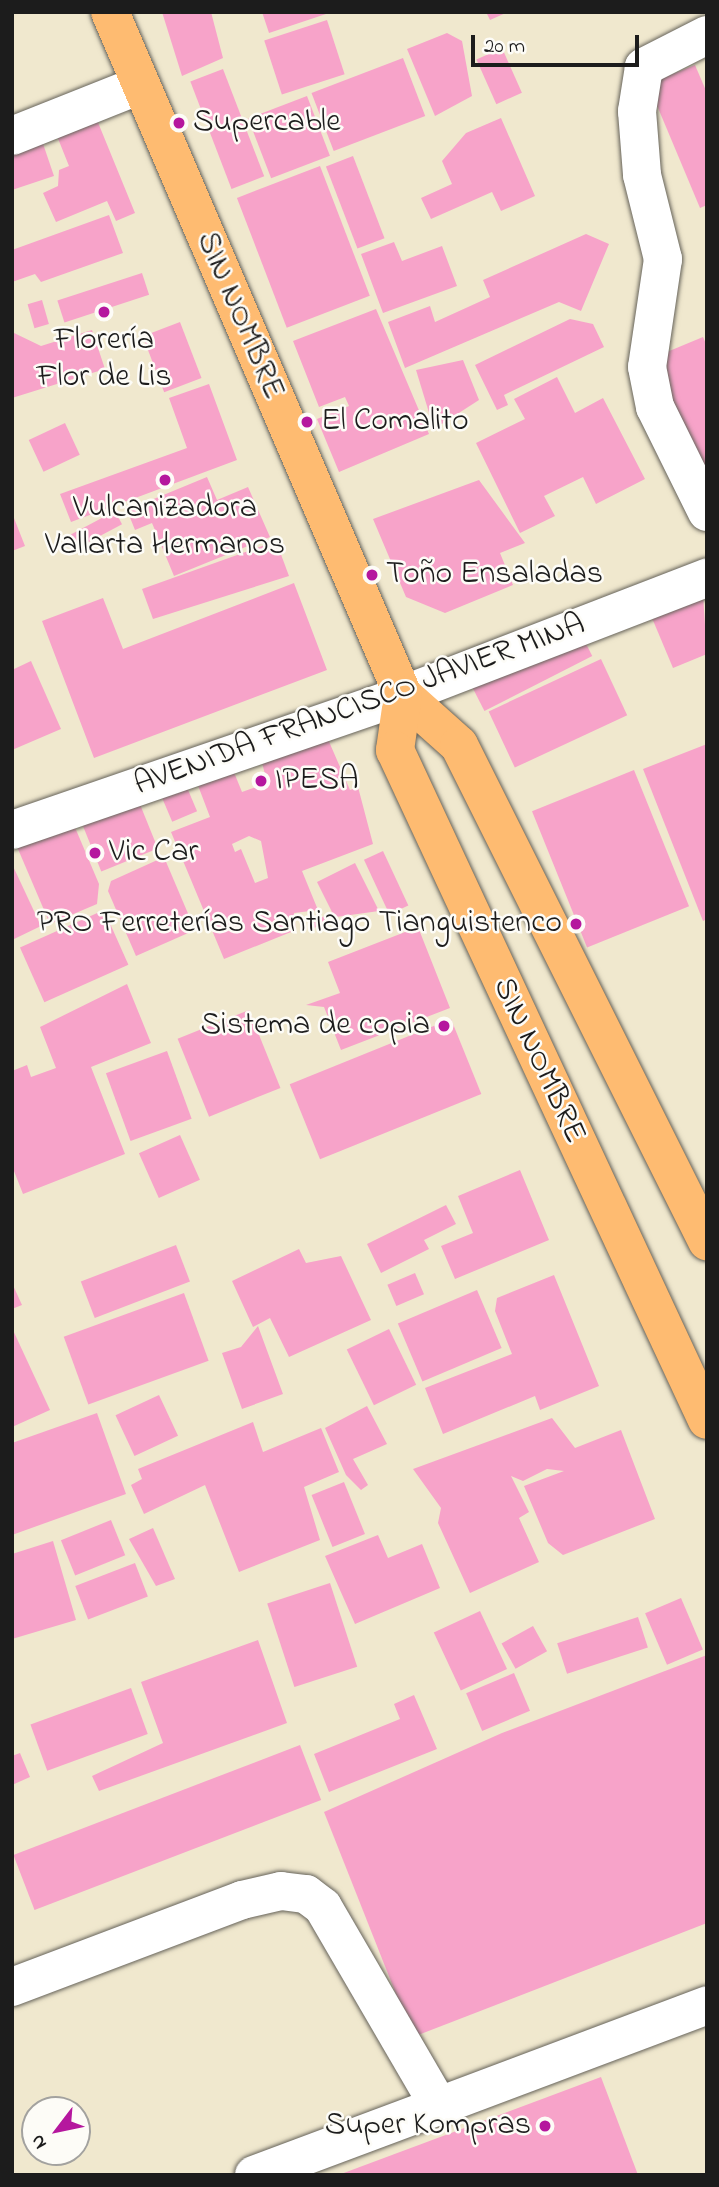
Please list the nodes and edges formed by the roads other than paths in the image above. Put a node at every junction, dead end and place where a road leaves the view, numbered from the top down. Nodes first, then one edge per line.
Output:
1 (110, 12) edge
2 (707, 34) edge
3 (140, 85) junction
4 (12, 136) edge
5 (707, 512) edge
6 (707, 578) edge
7 (403, 695) junction
8 (12, 830) edge
9 (707, 1241) edge
10 (707, 1420) edge
11 (12, 1987) edge
12 (707, 2005) edge
13 (439, 2106) junction
14 (254, 2175) edge

1 - 3 main road, SIN NOMBRE
2 - 5 street
3 - 4 street
3 - 7 main road, SIN NOMBRE
6 - 7 street, AVENIDA FRANCISCO JAVIER MINA
7 - 8 street, AVENIDA FRANCISCO JAVIER MINA
7 - 9 main road, SIN NOMBRE
7 - 10 main road, SIN NOMBRE
11 - 13 street
12 - 13 street
13 - 14 street

